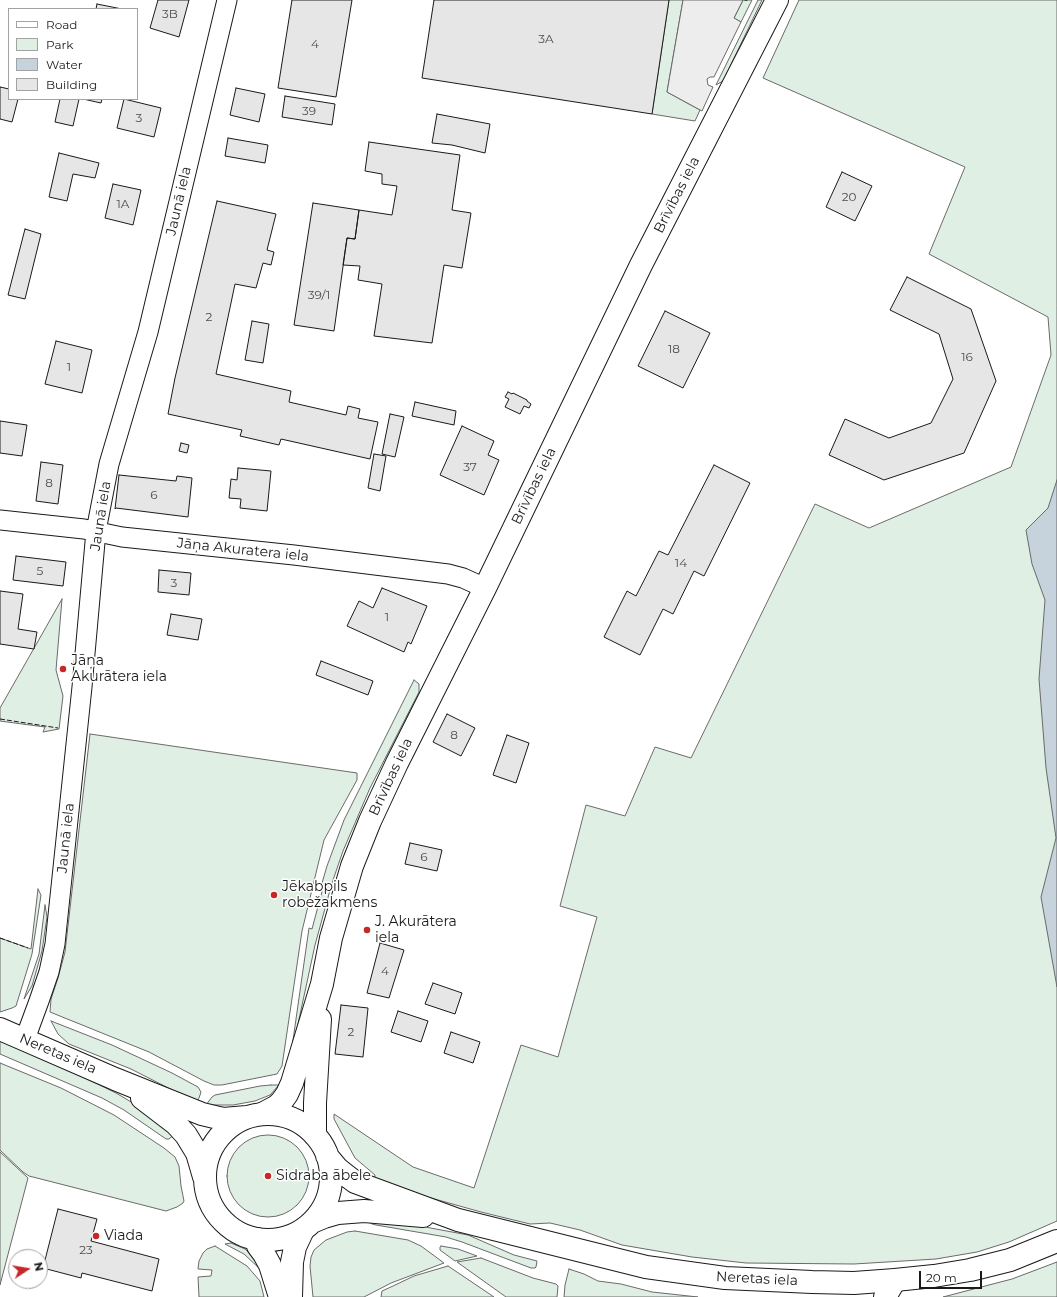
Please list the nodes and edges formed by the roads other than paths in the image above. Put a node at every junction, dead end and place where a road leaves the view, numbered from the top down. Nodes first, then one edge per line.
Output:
1 (227, 0) edge
2 (776, 0) edge
3 (0, 520) edge
4 (96, 532) junction
5 (485, 588) junction
6 (322, 984) junction
7 (0, 1029) edge
8 (25, 1039) junction
9 (115, 1079) junction
10 (256, 1116) junction
11 (315, 1135) junction
12 (327, 1156) junction
13 (205, 1180) junction
14 (458, 1220) junction
15 (307, 1226) junction
16 (256, 1239) junction
17 (1057, 1241) edge
18 (890, 1289) edge
19 (280, 1297) edge
20 (291, 1297) edge

1 - 4 street, Jaunā iela
2 - 5 main road, Brīvības iela
3 - 4 street, Jāņa Akuratera iela
4 - 5 street, Jāņa Akuratera iela
4 - 8 street, Jaunā iela
5 - 6 main road, Brīvības iela
6 - 10 main road
6 - 11 main road
7 - 8 main road, Neretas iela
8 - 9 main road, Neretas iela
9 - 10 main road
9 - 13 main road
10 - 11 main road
10 - 13 main road
11 - 12 main road
12 - 14 main road
12 - 15 main road
13 - 16 main road
14 - 15 main road
14 - 18 main road, Neretas iela
15 - 16 main road
15 - 20 main road
16 - 19 main road
17 - 18 main road, Neretas iela

